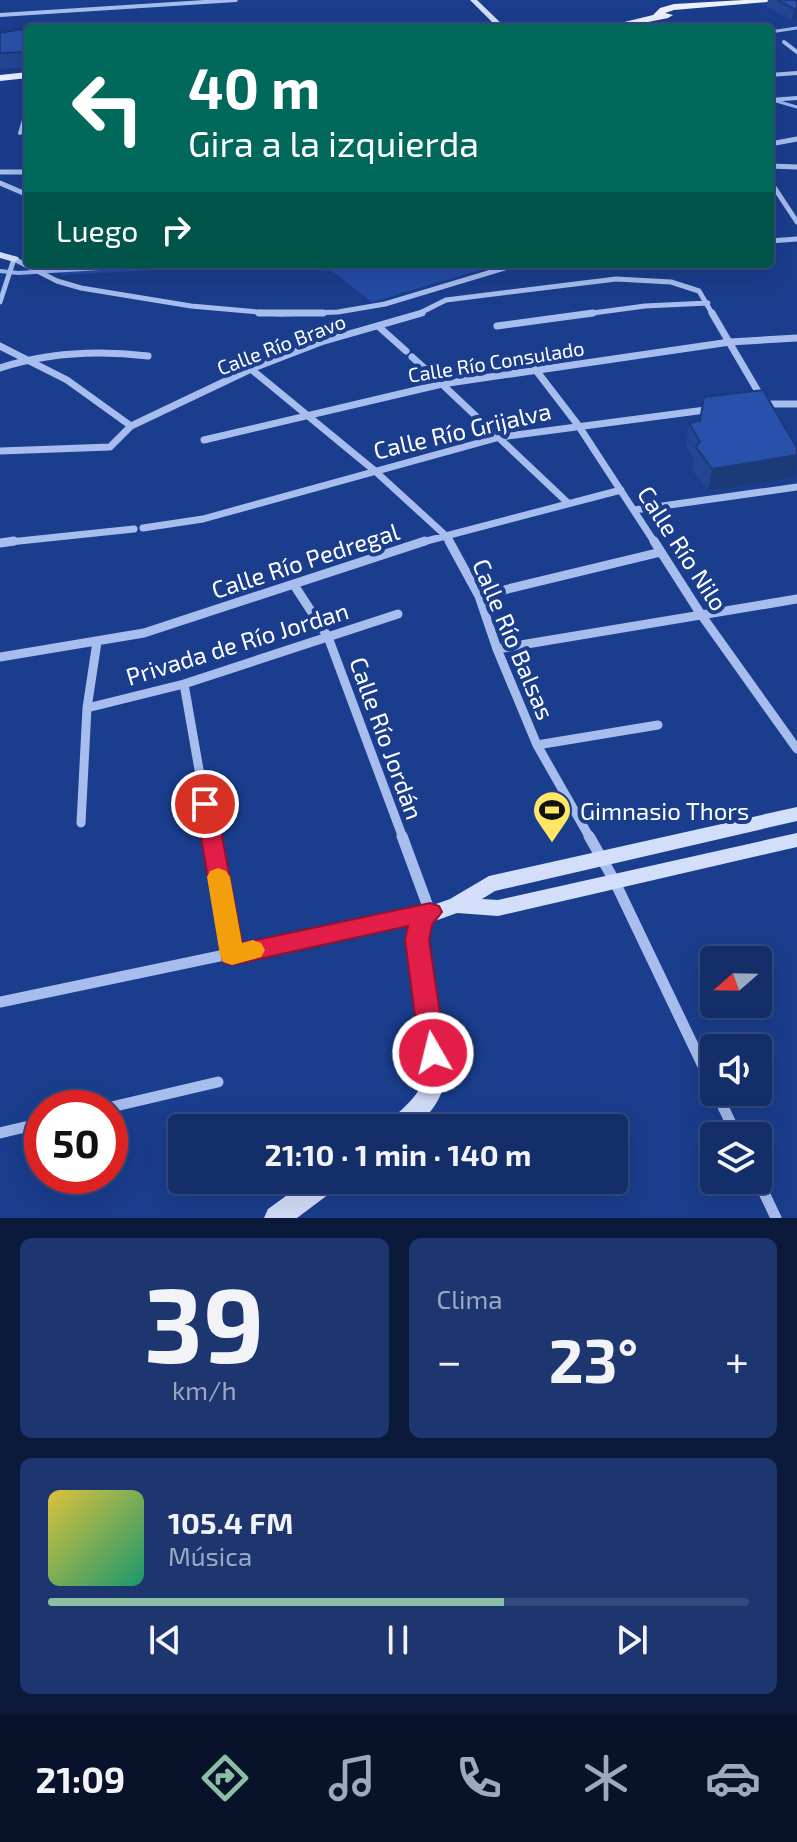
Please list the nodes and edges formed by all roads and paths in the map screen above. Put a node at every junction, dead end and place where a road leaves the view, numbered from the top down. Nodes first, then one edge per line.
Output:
1 (236, 0) edge
2 (473, 0) edge
3 (786, 0) edge
4 (145, 3) edge
5 (0, 15) edge
6 (498, 24) edge
7 (621, 24) edge
8 (784, 42) dead end
9 (796, 50) edge
10 (797, 73) edge
11 (24, 75) edge
12 (774, 75) edge
13 (0, 78) edge
14 (797, 98) edge
15 (774, 100) edge
16 (24, 120) edge
17 (20, 133) dead end
18 (797, 139) edge
19 (774, 143) edge
20 (774, 166) edge
21 (797, 167) edge
22 (0, 172) edge
23 (24, 172) edge
24 (0, 183) edge
25 (774, 187) edge
26 (24, 193) edge
27 (797, 222) edge
28 (797, 239) edge
29 (774, 241) edge
30 (0, 255) edge
31 (11, 267) junction
32 (505, 268) edge
33 (3, 284) edge
34 (428, 291) junction
35 (446, 300) junction
36 (0, 302) edge
37 (708, 303) junction
38 (378, 326) junction
39 (497, 326) dead end
40 (797, 338) edge
41 (730, 342) junction
42 (0, 346) edge
43 (148, 356) dead end
44 (25, 359) junction
45 (0, 368) edge
46 (251, 369) junction
47 (535, 369) junction
48 (444, 386) junction
49 (764, 404) junction
50 (797, 404) edge
51 (749, 405) edge
52 (718, 409) edge
53 (309, 415) junction
54 (771, 415) edge
55 (578, 425) junction
56 (131, 426) junction
57 (500, 437) junction
58 (204, 440) dead end
59 (0, 451) edge
60 (375, 471) junction
61 (797, 487) edge
62 (621, 490) junction
63 (568, 503) junction
64 (634, 510) junction
65 (445, 535) junction
66 (0, 543) edge
67 (661, 552) junction
68 (294, 585) junction
69 (479, 596) junction
70 (797, 599) edge
71 (700, 613) junction
72 (398, 614) dead end
73 (328, 637) junction
74 (97, 642) junction
75 (497, 649) junction
76 (0, 657) edge
77 (184, 684) junction
78 (87, 708) junction
79 (658, 725) dead end
80 (537, 745) junction
81 (797, 749) edge
82 (797, 814) edge
83 (81, 823) dead end
84 (797, 840) edge
85 (601, 856) junction
86 (614, 880) junction
87 (457, 905) junction
88 (430, 912) junction
89 (232, 955) junction
90 (0, 1002) edge
91 (700, 1059) edge
92 (218, 1082) dead end
93 (128, 1103) edge
94 (414, 1114) edge
95 (24, 1127) edge
96 (0, 1133) edge
97 (309, 1194) edge
98 (765, 1194) edge
99 (277, 1218) edge
100 (776, 1218) edge

1 - 4 street
2 - 6 main road
3 - 7 main road
4 - 5 street
8 - 9 street
10 - 12 street
11 - 13 main road
14 - 15 street
16 - 17 street
18 - 19 street
20 - 21 street
22 - 23 street
24 - 26 street
25 - 27 street
28 - 29 street
30 - 31 main road
31 - 33 street
31 - 34 street
32 - 34 street
33 - 36 street
34 - 35 street
35 - 37 street, Calle Río Bravo
35 - 38 street, Calle Río Bravo
37 - 39 street
37 - 41 street
38 - 46 street, Calle Río Bravo
38 - 48 street
40 - 41 street, Calle Río Consulado
41 - 47 street, Calle Río Consulado
41 - 49 street
42 - 44 street
43 - 44 street
44 - 45 street
44 - 56 street
46 - 53 street, Calle Río Balsas
46 - 56 street, Calle Río Bravo
47 - 48 street, Calle Río Consulado
47 - 55 street, Calle Río Nilo
48 - 53 street, Calle Río Consulado
48 - 57 street
49 - 50 street
49 - 51 street
49 - 54 street
52 - 55 street, Calle Río Grijalva
53 - 58 street, Calle Río Consulado
53 - 60 street, Calle Río Balsas
55 - 57 street, Calle Río Grijalva
55 - 62 street, Calle Río Nilo
56 - 59 street
57 - 60 street, Calle Río Grijalva
57 - 63 street
60 - 65 street, Calle Río Balsas
60 - 66 street, Calle Río Grijalva
61 - 64 street
62 - 63 street, Calle Río Pedregal
62 - 64 street, Calle Río Nilo
63 - 65 street, Calle Río Pedregal
64 - 67 street, Calle Río Nilo
65 - 68 street, Calle Río Pedregal
65 - 69 street, Calle Río Balsas
67 - 69 street
67 - 71 street, Calle Río Nilo
68 - 73 street, Calle Río Jordán
68 - 74 street, Calle Río Pedregal
69 - 75 street, Calle Río Balsas
70 - 71 street
71 - 75 street
71 - 81 street, Calle Río Nilo
72 - 73 street, Privada de Río Jordan
73 - 77 street, Privada de Río Jordan
73 - 88 street, Calle Río Jordán
74 - 76 street, Calle Río Pedregal
74 - 78 street
75 - 80 street, Calle Río Balsas
77 - 78 street, Privada de Río Jordan
77 - 89 street
78 - 83 street
79 - 80 street
80 - 85 street, Calle Río Balsas
82 - 85 main road
84 - 86 main road
85 - 86 street, Calle Río Balsas
85 - 87 main road
86 - 87 main road
86 - 91 street, Calle Río Balsas
87 - 88 main road
88 - 89 street
88 - 94 main road
89 - 90 street
92 - 93 street
95 - 96 street
97 - 99 main road
98 - 100 street

